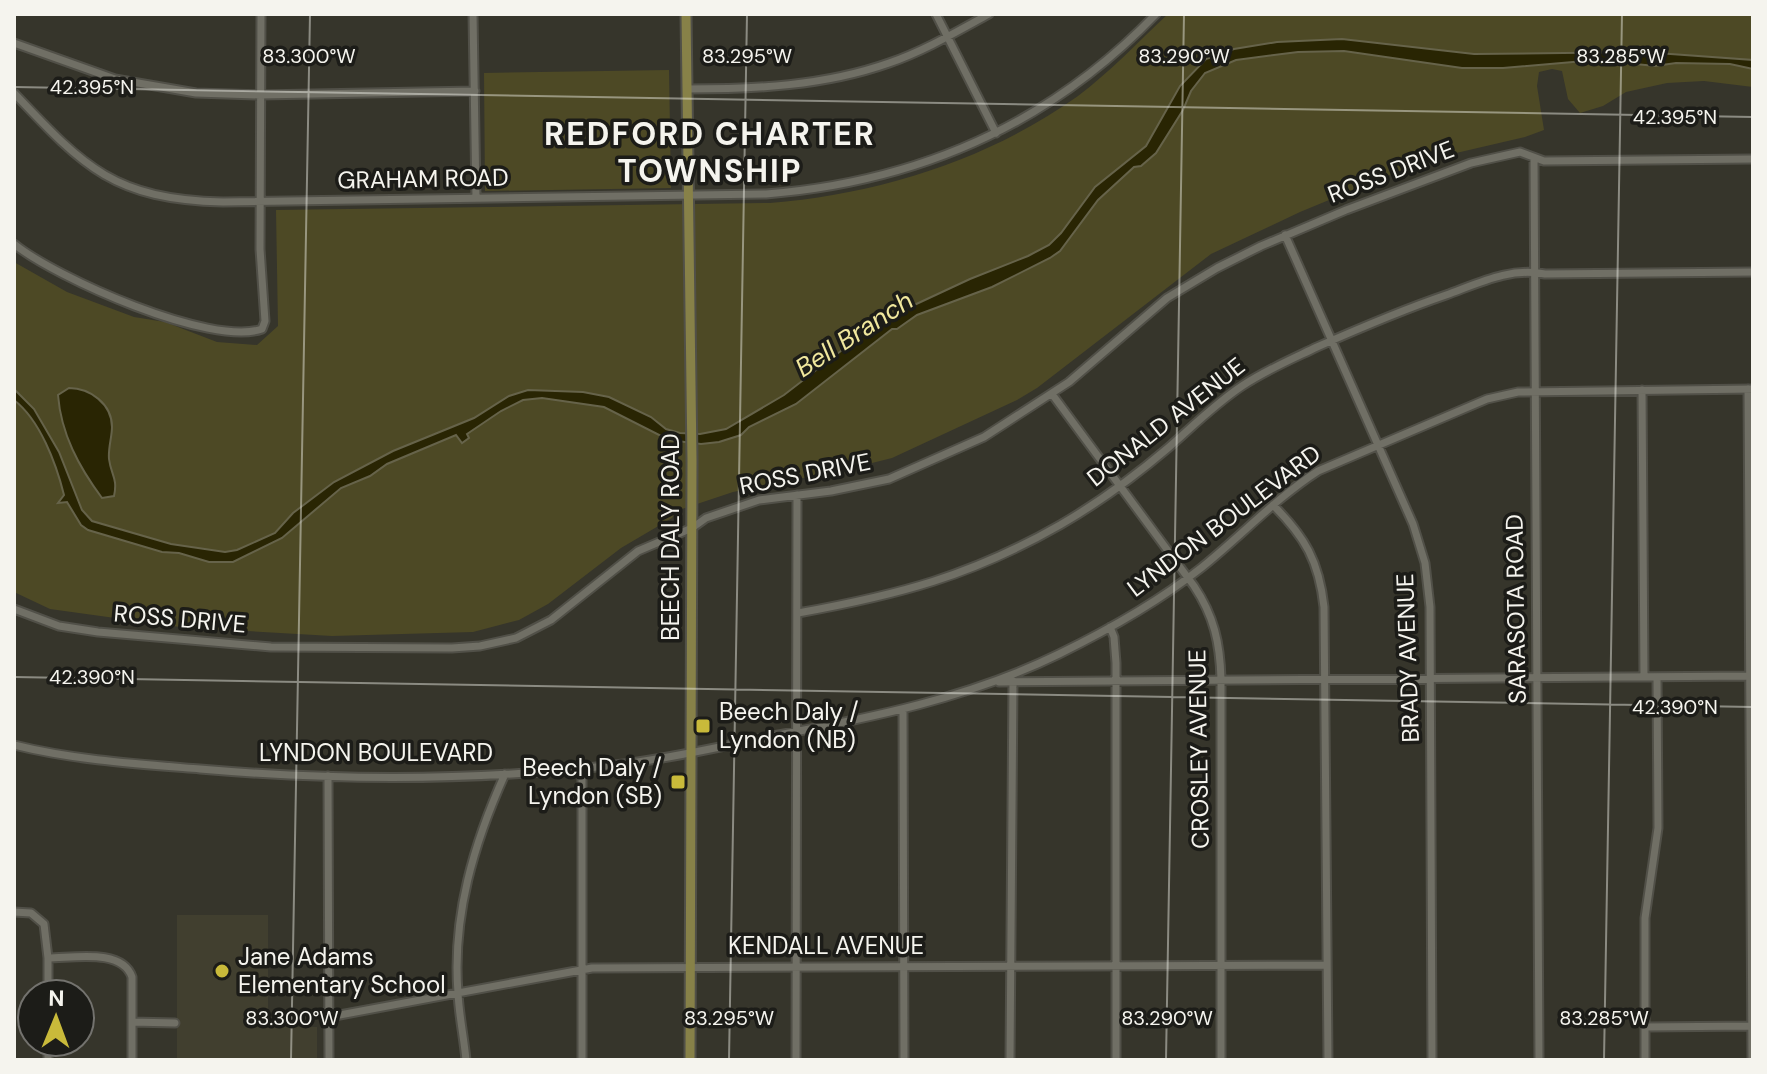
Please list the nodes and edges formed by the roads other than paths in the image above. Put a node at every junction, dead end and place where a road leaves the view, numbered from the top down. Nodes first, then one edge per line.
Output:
1 (261, 14) edge
2 (473, 14) edge
3 (686, 14) edge
4 (936, 14) edge
5 (989, 14) edge
6 (1156, 14) edge
7 (948, 37) junction
8 (14, 43) edge
9 (687, 89) junction
10 (475, 91) junction
11 (14, 93) edge
12 (260, 95) junction
13 (996, 133) junction
14 (1534, 158) junction
15 (1753, 159) edge
16 (688, 195) junction
17 (476, 198) junction
18 (261, 201) junction
19 (1285, 235) junction
20 (14, 244) edge
21 (1535, 272) junction
22 (1753, 272) edge
23 (1331, 341) junction
24 (1750, 389) edge
25 (1642, 390) junction
26 (1536, 392) junction
27 (1052, 394) junction
28 (1377, 444) junction
29 (1119, 486) junction
30 (797, 495) junction
31 (1273, 505) junction
32 (692, 528) junction
33 (1187, 578) junction
34 (14, 609) edge
35 (798, 613) junction
36 (1110, 627) junction
37 (1752, 676) edge
38 (1644, 677) junction
39 (1657, 677) junction
40 (1536, 678) junction
41 (1221, 679) junction
42 (1326, 679) junction
43 (1430, 679) junction
44 (1116, 680) junction
45 (1013, 681) junction
46 (996, 682) junction
47 (903, 709) junction
48 (797, 732) junction
49 (14, 745) edge
50 (690, 752) junction
51 (582, 768) junction
52 (505, 774) junction
53 (328, 776) junction
54 (14, 912) edge
55 (48, 958) junction
56 (1010, 965) junction
57 (1221, 965) junction
58 (1327, 965) junction
59 (798, 966) junction
60 (905, 966) junction
61 (1115, 966) junction
62 (690, 967) junction
63 (582, 969) junction
64 (48, 978) edge
65 (458, 994) junction
66 (329, 1017) junction
67 (132, 1022) junction
68 (175, 1023) dead end
69 (1753, 1026) edge
70 (1645, 1027) junction
71 (132, 1060) edge
72 (329, 1060) edge
73 (466, 1060) edge
74 (582, 1060) edge
75 (690, 1060) edge
76 (796, 1060) edge
77 (904, 1060) edge
78 (1010, 1060) edge
79 (1116, 1060) edge
80 (1221, 1060) edge
81 (1328, 1060) edge
82 (1432, 1060) edge
83 (1539, 1060) edge
84 (1645, 1060) edge
85 (1752, 1060) edge

1 - 12 street
2 - 10 street
3 - 9 main road, BEECH DALY ROAD
4 - 7 street
5 - 7 street
6 - 13 street, GRAHAM ROAD
7 - 9 street
7 - 13 street
8 - 12 street
9 - 16 main road, BEECH DALY ROAD
10 - 12 street
10 - 17 street
11 - 18 street, GRAHAM ROAD
12 - 18 street
13 - 16 street, GRAHAM ROAD
14 - 15 street
14 - 19 street, ROSS DRIVE
14 - 21 street, SARASOTA ROAD
16 - 17 street, GRAHAM ROAD
16 - 32 main road, BEECH DALY ROAD
17 - 18 street, GRAHAM ROAD
18 - 20 street
19 - 23 street, BRADY AVENUE
19 - 27 street, ROSS DRIVE
21 - 22 street, DONALD AVENUE
21 - 23 street, DONALD AVENUE
21 - 26 street, SARASOTA ROAD
23 - 28 street, BRADY AVENUE
23 - 29 street, DONALD AVENUE
24 - 25 street, LYNDON BOULEVARD
24 - 37 street
25 - 26 street, LYNDON BOULEVARD
25 - 38 street
26 - 28 street, LYNDON BOULEVARD
26 - 40 street, SARASOTA ROAD
27 - 29 street, CROSLEY AVENUE
27 - 30 street, ROSS DRIVE
28 - 31 street, LYNDON BOULEVARD
28 - 43 street, BRADY AVENUE
29 - 33 street, CROSLEY AVENUE
29 - 35 street, DONALD AVENUE
30 - 32 street, ROSS DRIVE
30 - 35 street
31 - 33 street, LYNDON BOULEVARD
31 - 42 street
32 - 34 street, ROSS DRIVE
32 - 50 main road, BEECH DALY ROAD
33 - 36 street, LYNDON BOULEVARD
33 - 41 street, CROSLEY AVENUE
35 - 48 street
36 - 44 street
36 - 46 street, LYNDON BOULEVARD
37 - 39 street
37 - 69 street
38 - 39 street
38 - 40 street
39 - 70 street
40 - 43 street
40 - 83 street, SARASOTA ROAD
41 - 42 street
41 - 44 street
41 - 57 street, CROSLEY AVENUE
42 - 43 street
42 - 58 street
43 - 82 street, BRADY AVENUE
44 - 45 street
44 - 61 street
45 - 46 street
45 - 56 street
46 - 47 street, LYNDON BOULEVARD
47 - 48 street, LYNDON BOULEVARD
47 - 60 street
48 - 50 street, LYNDON BOULEVARD
48 - 59 street
49 - 53 street, LYNDON BOULEVARD
50 - 51 street, LYNDON BOULEVARD
50 - 62 main road, BEECH DALY ROAD
51 - 52 street, LYNDON BOULEVARD
51 - 63 street
52 - 53 street, LYNDON BOULEVARD
52 - 65 street
53 - 66 street
54 - 55 street
55 - 64 street
55 - 67 street
56 - 60 street, KENDALL AVENUE
56 - 61 street, KENDALL AVENUE
56 - 78 street
57 - 58 street, KENDALL AVENUE
57 - 61 street, KENDALL AVENUE
57 - 80 street, CROSLEY AVENUE
58 - 81 street
59 - 60 street, KENDALL AVENUE
59 - 62 street, KENDALL AVENUE
59 - 76 street
60 - 77 street
61 - 79 street
62 - 63 street, KENDALL AVENUE
62 - 75 main road, BEECH DALY ROAD
63 - 65 street, KENDALL AVENUE
63 - 74 street
65 - 66 street, KENDALL AVENUE
65 - 73 street
66 - 72 street
67 - 68 street
67 - 71 street
69 - 70 street
69 - 85 street
70 - 84 street

